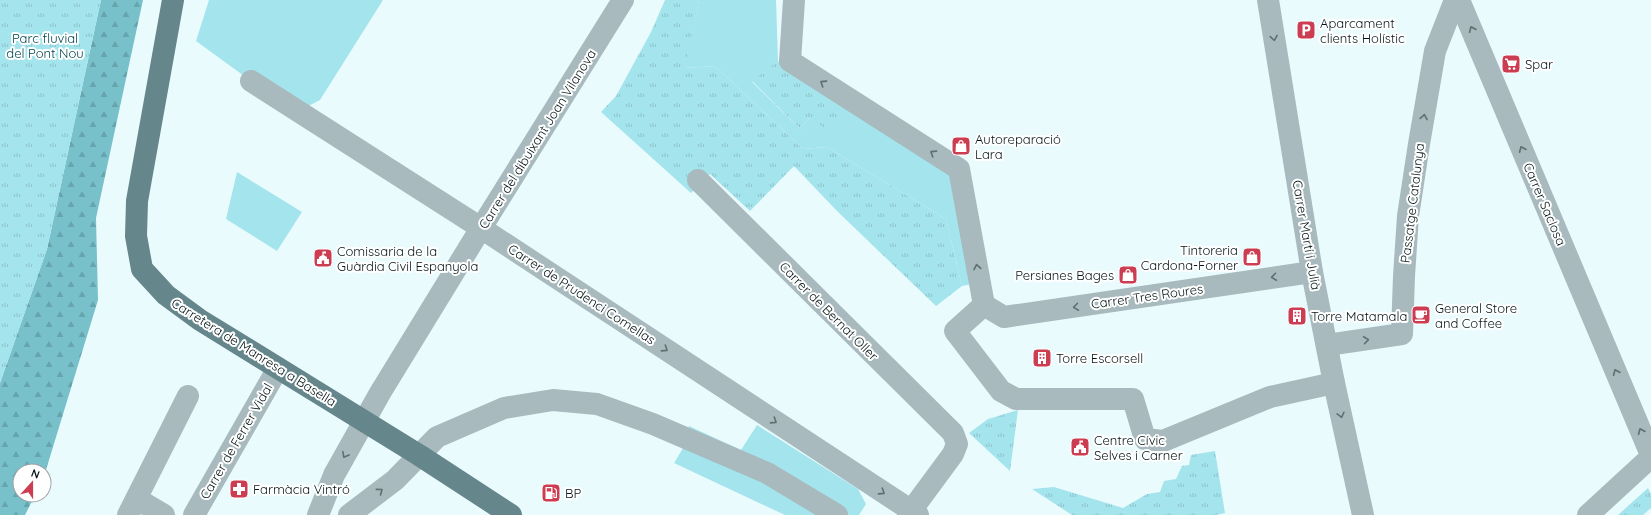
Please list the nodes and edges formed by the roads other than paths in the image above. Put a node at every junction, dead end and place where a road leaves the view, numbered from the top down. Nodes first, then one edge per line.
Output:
1 (173, 0) edge
2 (624, 0) edge
3 (794, 0) edge
4 (1268, 0) edge
5 (1455, 0) edge
6 (1459, 0) edge
7 (251, 81) dead end
8 (698, 180) dead end
9 (481, 228) junction
10 (1312, 272) junction
11 (984, 306) junction
12 (1327, 345) junction
13 (278, 368) junction
14 (1334, 383) junction
15 (188, 396) dead end
16 (364, 421) junction
17 (419, 455) junction
18 (1651, 456) edge
19 (133, 507) edge
20 (912, 514) edge
21 (164, 515) edge
22 (194, 515) edge
23 (318, 515) edge
24 (349, 515) edge
25 (511, 515) edge
26 (837, 515) edge
27 (1363, 515) edge
28 (1588, 515) edge

1 - 13 main road, Carretera de Manresa a Basella
2 - 9 street, Carrer del dibuixant Joan Vilanova
11 -> 3 street
4 -> 10 street, Carrer Martí i Julià
12 -> 5 street, Passatge Catalunya
18 -> 6 street, Carrer Saclosa
7 - 9 street, Carrer de Prudenci Comellas
8 - 20 street, Carrer de Bernat Oller
9 - 16 street, Carrer del dibuixant Joan Vilanova
9 -> 20 street, Carrer de Prudenci Comellas
10 -> 11 street, Carrer Tres Roures
10 - 12 street, Carrer Martí i Julià
11 - 14 street
12 - 14 street, Carrer Martí i Julià
13 - 16 main road, Carretera de Manresa a Basella
13 - 22 street, Carrer de Ferrer Vidal
14 -> 27 street, Carrer Martí i Julià
15 - 19 street
16 - 17 main road, Carretera de Manresa a Basella
16 -> 23 street, Carrer del dibuixant Joan Vilanova
24 -> 17 street
17 - 25 main road, Carretera de Manresa a Basella
17 - 26 street
18 - 28 street
19 - 21 street

